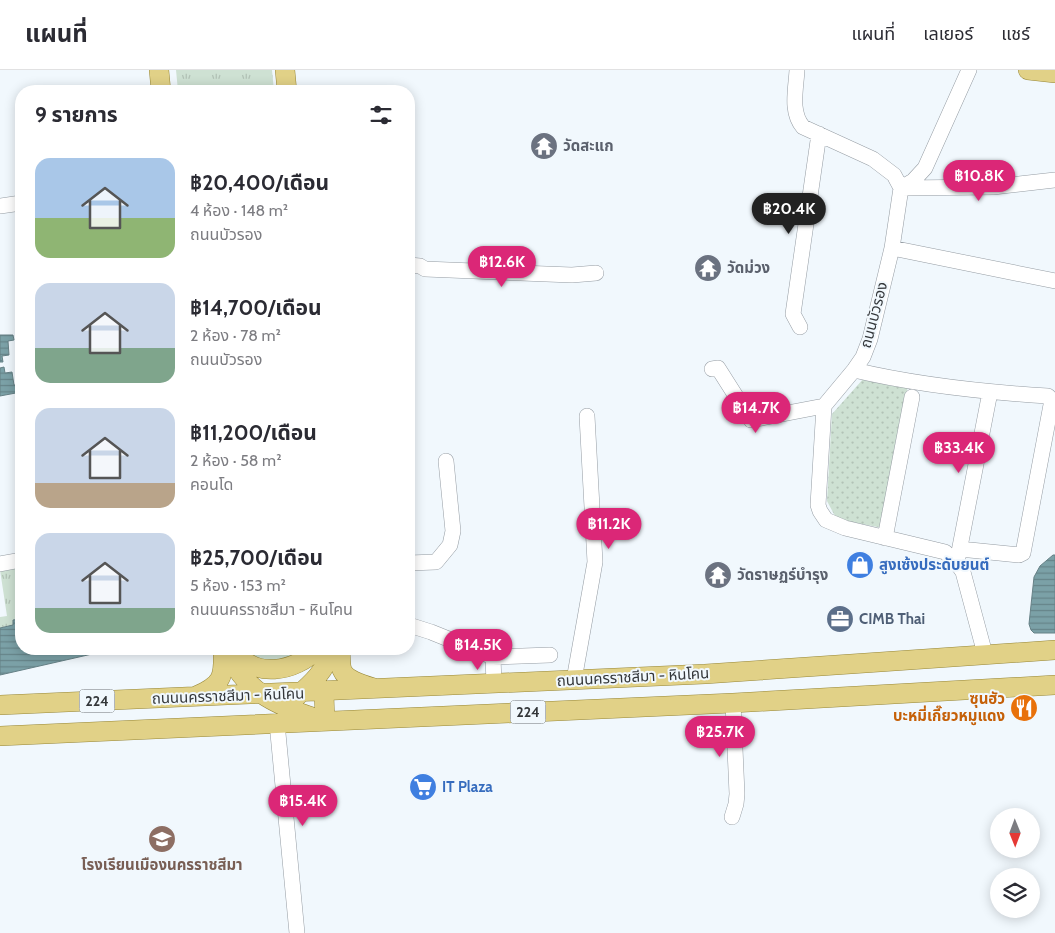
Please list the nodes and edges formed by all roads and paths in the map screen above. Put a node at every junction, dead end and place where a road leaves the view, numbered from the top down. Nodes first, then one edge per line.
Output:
1 (158, 70) edge
2 (285, 70) edge
3 (796, 70) edge
4 (968, 70) edge
5 (1028, 70) edge
6 (1055, 73) edge
7 (160, 85) edge
8 (286, 85) edge
9 (819, 134) junction
10 (1055, 180) edge
11 (900, 188) junction
12 (15, 205) edge
13 (0, 206) edge
14 (892, 248) junction
15 (415, 266) edge
16 (596, 273) dead end
17 (1055, 281) edge
18 (800, 327) dead end
19 (712, 370) dead end
20 (854, 370) junction
21 (990, 392) junction
22 (912, 397) dead end
23 (824, 406) junction
24 (588, 416) dead end
25 (446, 461) dead end
26 (886, 538) junction
27 (958, 555) junction
28 (15, 561) edge
29 (415, 563) edge
30 (0, 564) edge
31 (415, 627) edge
32 (1055, 650) edge
33 (986, 654) junction
34 (223, 655) edge
35 (230, 655) edge
36 (238, 655) edge
37 (310, 655) edge
38 (329, 655) edge
39 (341, 655) edge
40 (550, 655) dead end
41 (493, 657) junction
42 (574, 680) junction
43 (494, 684) junction
44 (1055, 685) edge
45 (383, 689) junction
46 (324, 693) junction
47 (300, 694) junction
48 (242, 695) junction
49 (262, 695) junction
50 (193, 698) junction
51 (733, 703) junction
52 (0, 705) edge
53 (277, 715) junction
54 (325, 721) junction
55 (243, 725) junction
56 (0, 736) edge
57 (732, 817) dead end
58 (297, 933) edge

1 - 7 main road
2 - 8 main road
3 - 9 street
4 - 11 street
5 - 6 main road
9 - 11 street
9 - 18 street
10 - 11 street
11 - 14 street, ถนนบัวรอง
12 - 13 street
14 - 17 street
14 - 20 street, ถนนบัวรอง
15 - 16 street
19 - 23 street
20 - 21 street
20 - 23 street, ถนนบัวรอง
21 - 27 street
21 - 27 street
22 - 26 street
23 - 26 street
24 - 42 street
25 - 29 street
26 - 27 street
27 - 33 street
28 - 30 street
31 - 41 street
32 - 33 main road, ถนนนครราชสีมา - หินโคน / 224
33 - 42 main road, ถนนนครราชสีมา - หินโคน / 224
34 - 50 main road
35 - 49 main road
36 - 37 main road
38 - 47 main road
39 - 45 main road
40 - 41 street
41 - 43 street
42 - 43 main road, ถนนนครราชสีมา - หินโคน / 224
43 - 45 main road, ถนนนครราชสีมา - หินโคน / 224
44 - 51 main road, ถนนนครราชสีมา - หินโคน / 224
45 - 46 main road, ถนนนครราชสีมา - หินโคน / 224
46 - 47 main road, ถนนนครราชสีมา - หินโคน / 224
46 - 54 main road
47 - 49 main road, ถนนนครราชสีมา - หินโคน / 224
47 - 53 main road
48 - 49 main road, ถนนนครราชสีมา - หินโคน / 224
48 - 50 main road, ถนนนครราชสีมา - หินโคน / 224
48 - 53 main road
48 - 55 main road
49 - 53 main road
50 - 52 main road, ถนนนครราชสีมา - หินโคน / 224
51 - 54 main road, ถนนนครราชสีมา - หินโคน / 224
51 - 57 street
53 - 54 main road, ถนนนครราชสีมา - หินโคน / 224
53 - 55 main road, ถนนนครราชสีมา - หินโคน / 224
53 - 58 street
55 - 56 main road, ถนนนครราชสีมา - หินโคน / 224

